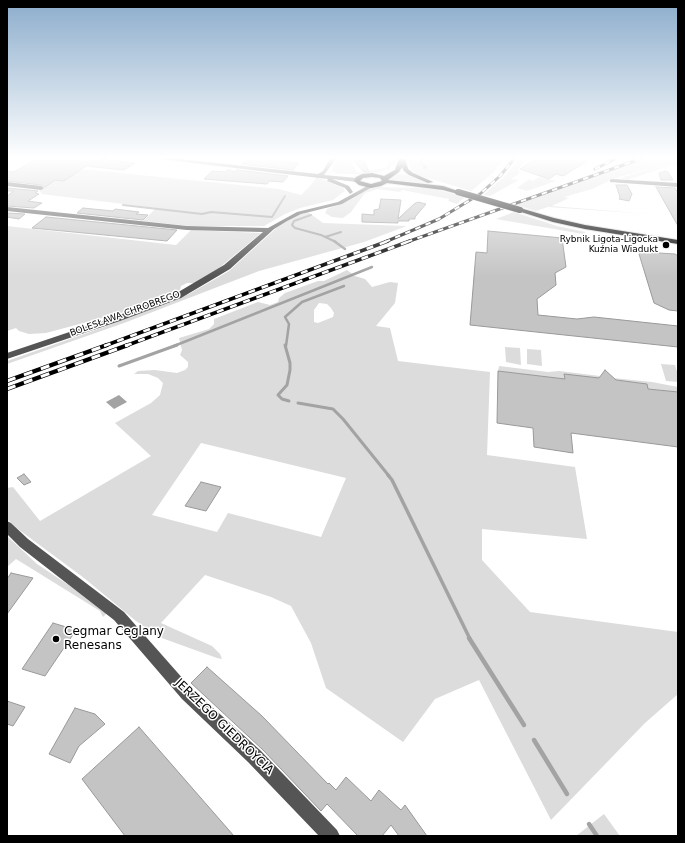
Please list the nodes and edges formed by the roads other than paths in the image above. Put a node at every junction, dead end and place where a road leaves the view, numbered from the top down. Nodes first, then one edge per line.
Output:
1 (340, 198) edge
2 (348, 198) edge
3 (480, 198) edge
4 (7, 209) edge
5 (271, 229) junction
6 (678, 242) edge
7 (7, 356) edge
8 (7, 526) edge
9 (331, 836) edge

1 - 5 street, BOLESŁAWA CHROBREGO
2 - 5 street, BOLESŁAWA CHROBREGO
3 - 6 main road, bridge
4 - 5 street
5 - 7 street, BOLESŁAWA CHROBREGO
8 - 9 street, JERZEGO GIEDROYCIA

